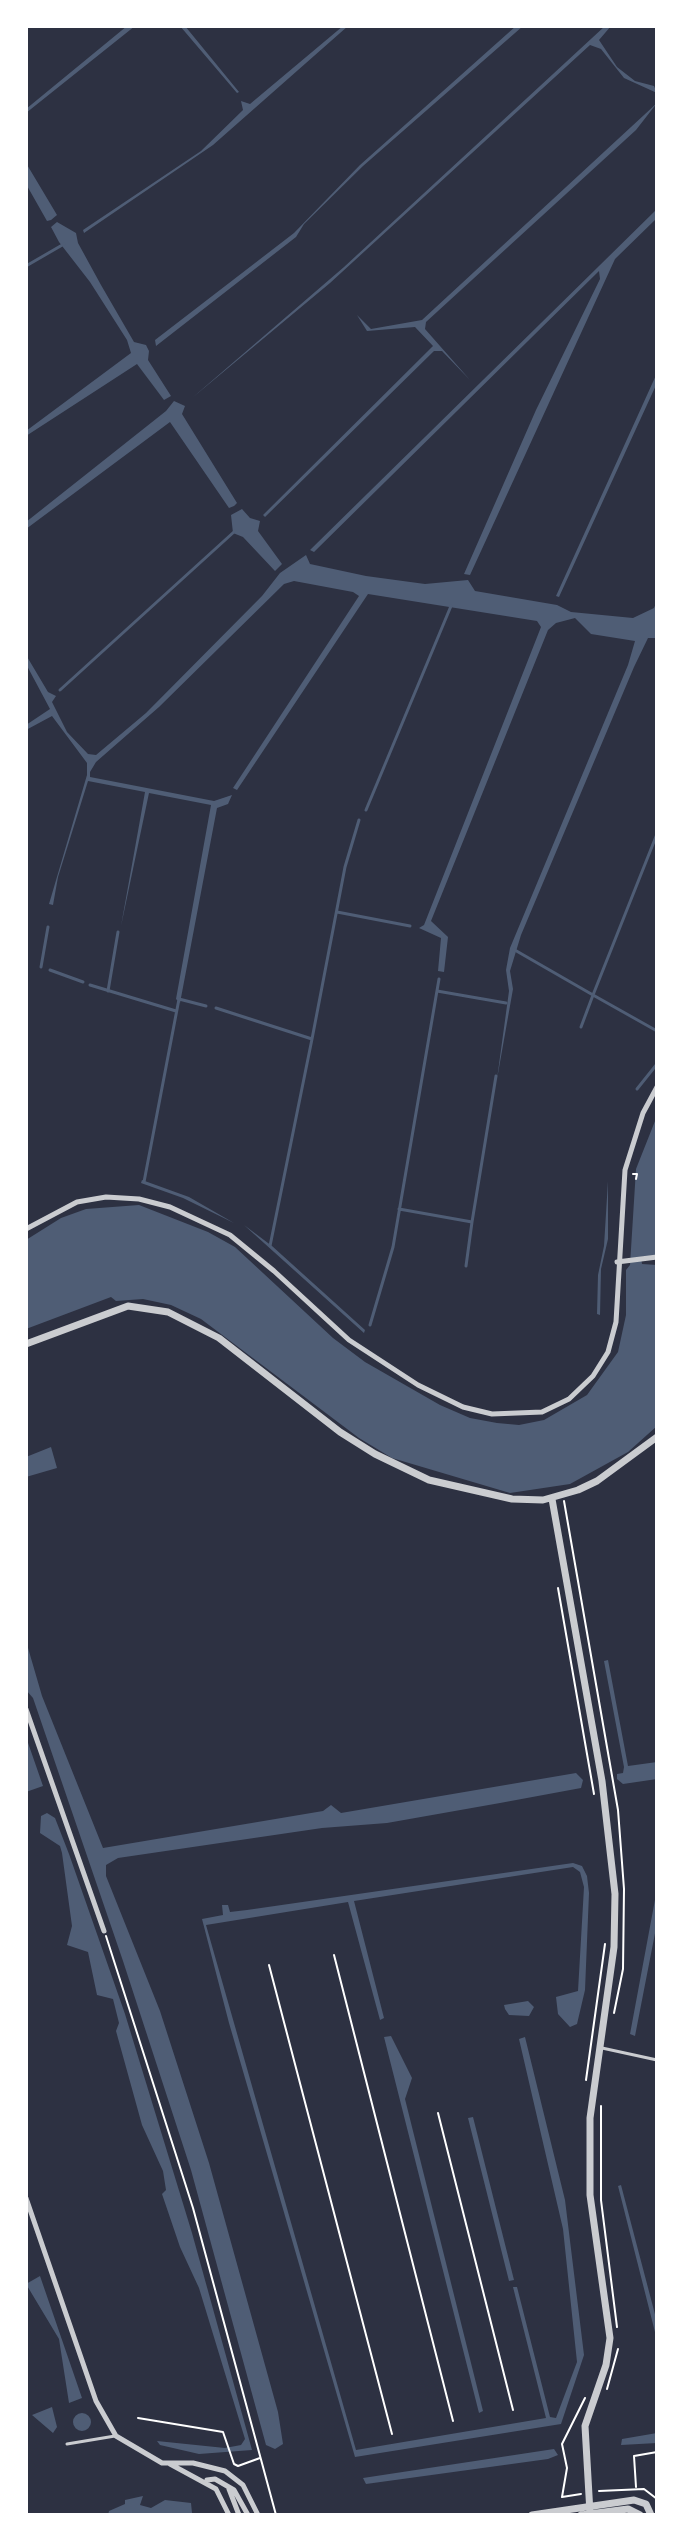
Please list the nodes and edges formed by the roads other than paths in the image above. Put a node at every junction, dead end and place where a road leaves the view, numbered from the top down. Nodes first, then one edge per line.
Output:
1 (657, 1087) edge
2 (26, 1229) edge
3 (657, 1257) edge
4 (617, 1262) junction
5 (26, 1344) edge
6 (657, 1437) edge
7 (552, 1499) junction
8 (26, 1709) edge
9 (104, 1931) road end
10 (598, 2047) junction
11 (657, 2060) edge
12 (26, 2198) edge
13 (116, 2436) junction
14 (67, 2444) dead end
15 (170, 2464) junction
16 (206, 2480) junction
17 (229, 2489) junction
18 (590, 2510) edge
19 (229, 2515) edge
20 (239, 2515) edge
21 (248, 2515) edge
22 (258, 2515) edge
23 (532, 2515) edge
24 (581, 2515) edge
25 (640, 2515) edge
26 (651, 2515) edge

1 - 4 street
2 - 4 street
3 - 4 street
5 - 7 street
6 - 7 street
7 - 10 street
8 - 9 street
10 - 11 lane
10 - 18 street
12 - 13 street
13 - 14 lane
13 - 15 street
15 - 16 street
15 - 22 street
16 - 17 street
16 - 19 street
17 - 20 street
17 - 21 street
18 - 23 street
18 - 24 street
18 - 25 street
18 - 26 street

